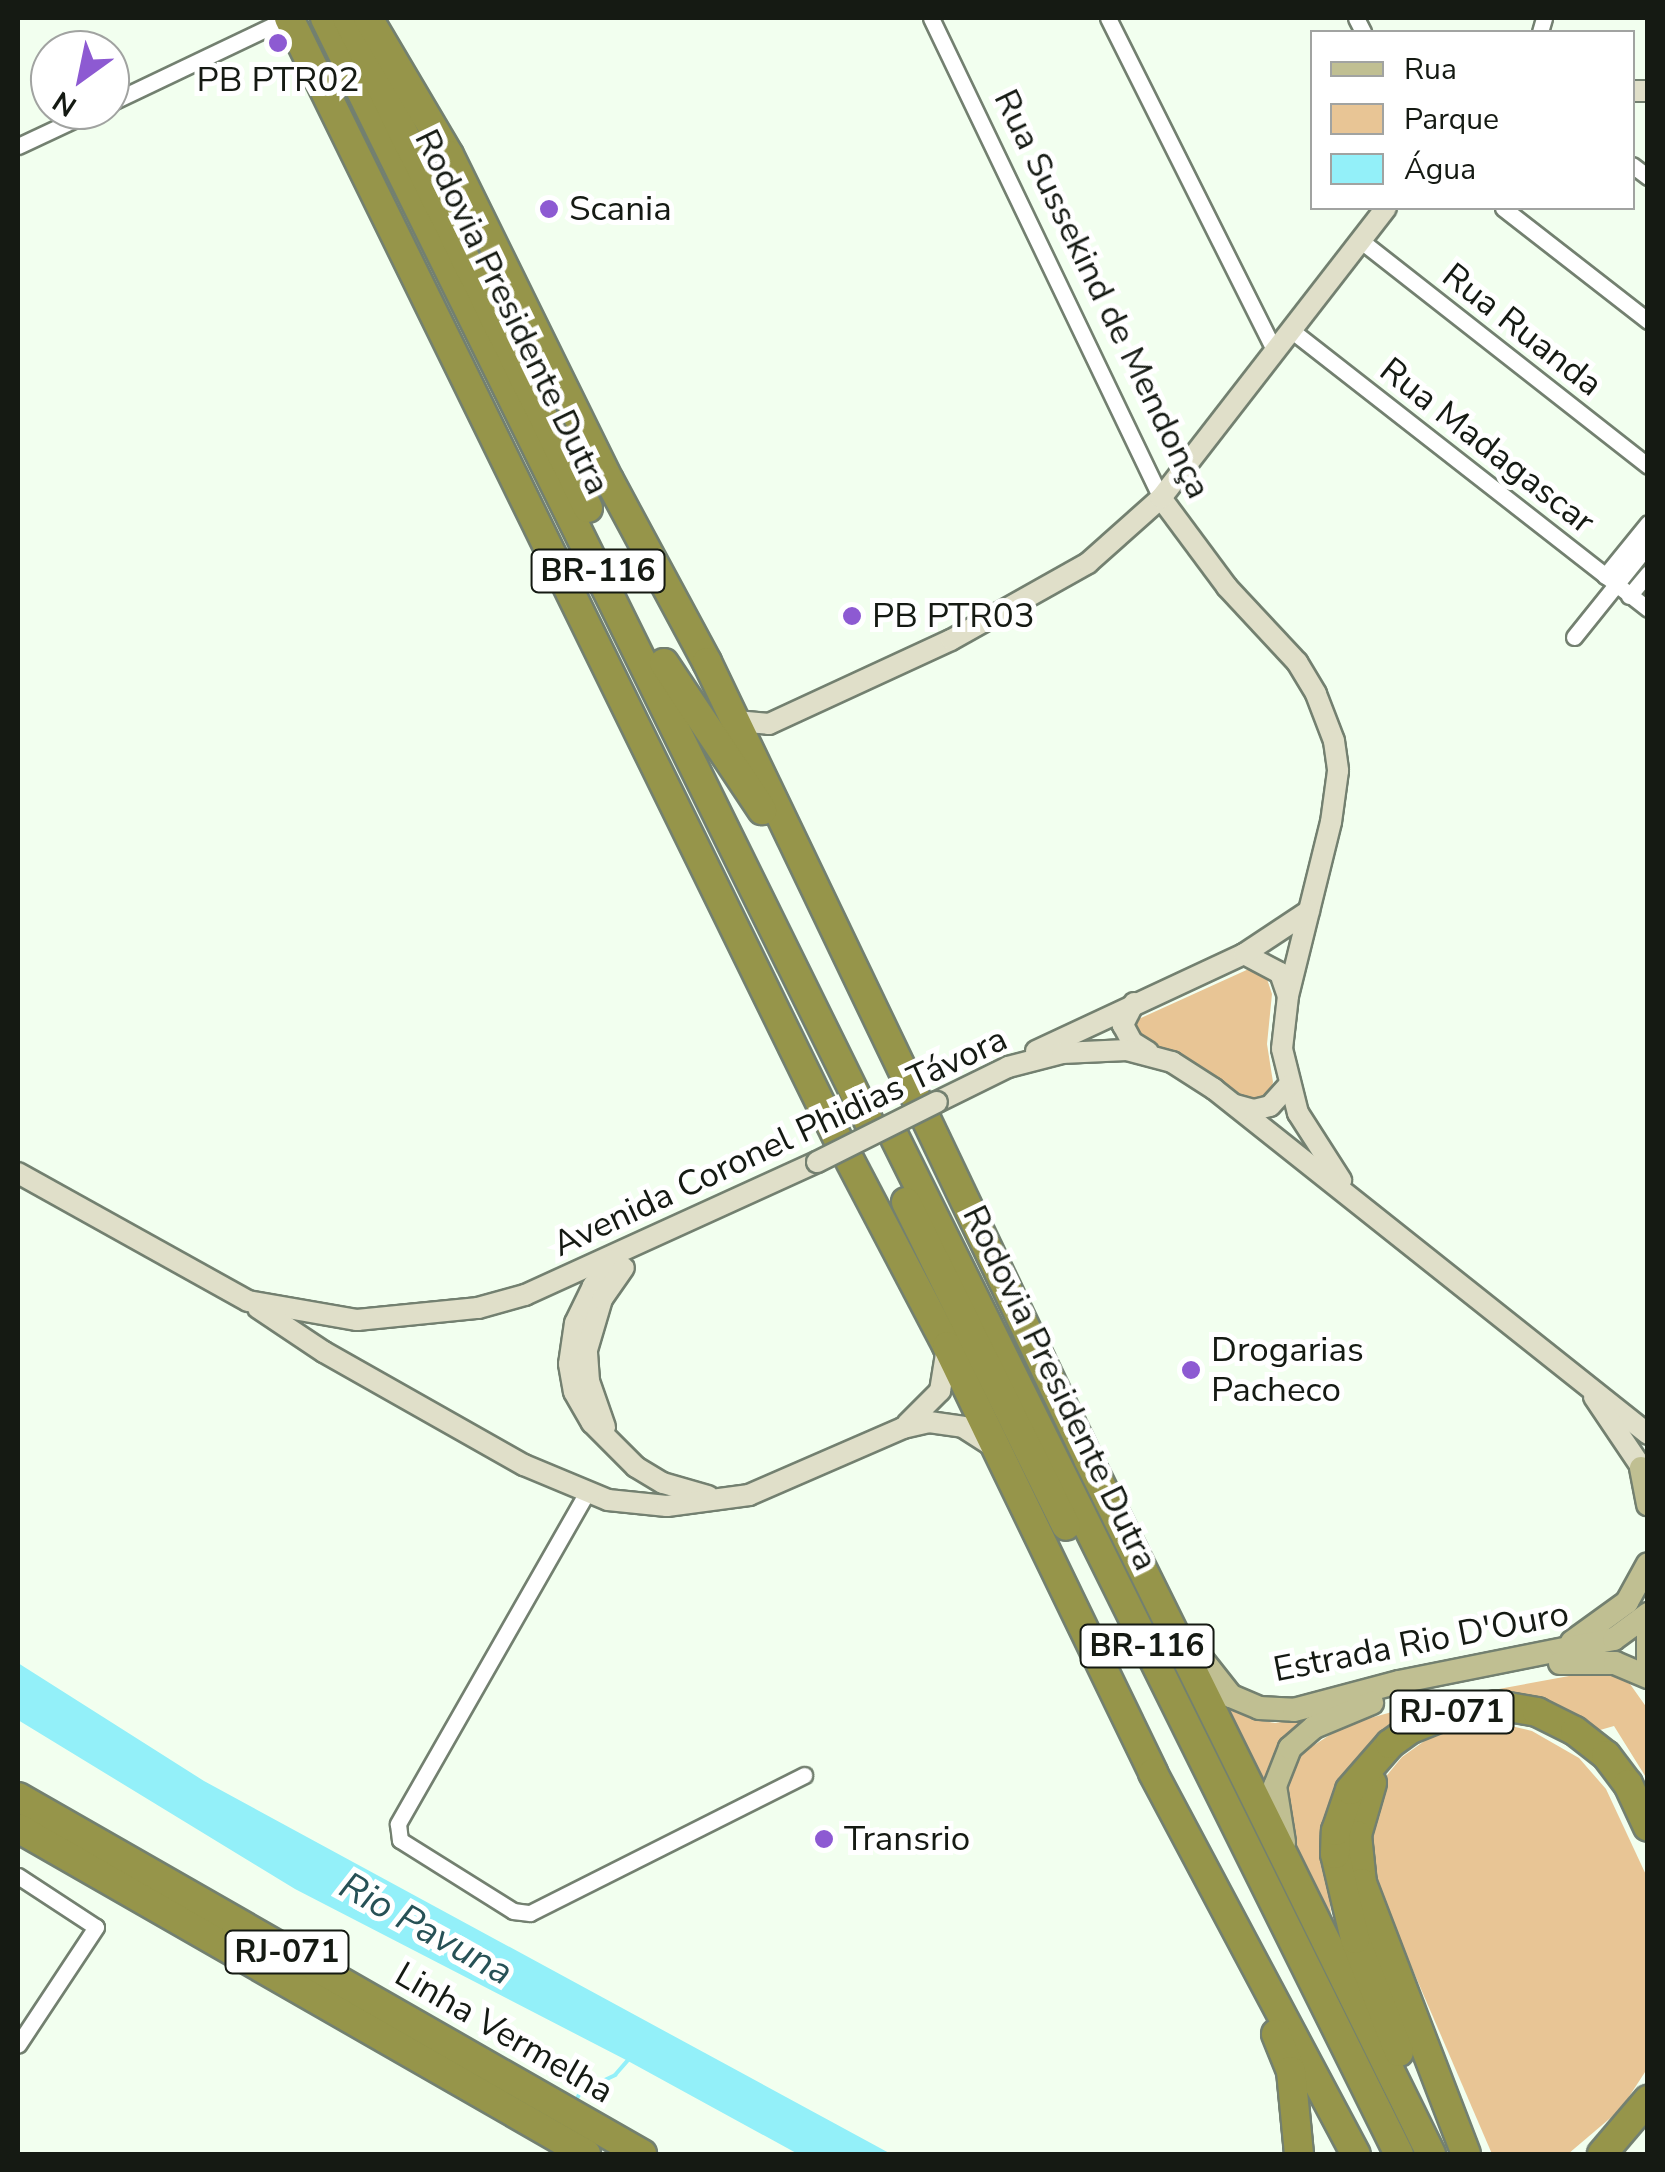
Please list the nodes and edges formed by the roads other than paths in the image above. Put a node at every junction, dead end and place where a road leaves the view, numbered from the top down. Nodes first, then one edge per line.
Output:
1 (289, 18) edge
2 (325, 18) edge
3 (347, 18) edge
4 (368, 18) edge
5 (932, 18) edge
6 (1108, 18) edge
7 (130, 94) edge
8 (52, 130) edge
9 (18, 146) edge
10 (418, 206) junction
11 (1384, 210) edge
12 (1506, 210) edge
13 (1360, 240) junction
14 (1648, 322) edge
15 (1291, 330) junction
16 (1275, 351) junction
17 (486, 425) junction
18 (1648, 466) edge
19 (1161, 498) junction
20 (1648, 524) edge
21 (1648, 545) edge
22 (1648, 573) edge
23 (1610, 580) junction
24 (1628, 596) junction
25 (1648, 610) edge
26 (1574, 637) dead end
27 (664, 663) junction
28 (736, 721) junction
29 (769, 724) junction
30 (755, 762) junction
31 (813, 886) junction
32 (1310, 911) junction
33 (1244, 954) junction
34 (1288, 996) junction
35 (1134, 1003) junction
36 (1152, 1054) junction
37 (1008, 1067) junction
38 (1289, 1085) junction
39 (1233, 1104) junction
40 (927, 1108) junction
41 (865, 1140) junction
42 (18, 1173) edge
43 (1368, 1212) junction
44 (672, 1229) junction
45 (633, 1246) junction
46 (248, 1301) junction
47 (955, 1334) junction
48 (1590, 1391) junction
49 (1624, 1412) junction
50 (1648, 1426) edge
51 (903, 1428) junction
52 (1648, 1434) edge
53 (997, 1450) junction
54 (622, 1454) junction
55 (1644, 1473) edge
56 (586, 1494) junction
57 (725, 1500) junction
58 (1648, 1504) edge
59 (1648, 1564) edge
60 (1146, 1573) junction
61 (1648, 1614) edge
62 (1648, 1624) edge
63 (1558, 1650) junction
64 (1648, 1662) edge
65 (1648, 1677) edge
66 (1411, 1729) junction
67 (1210, 1773) junction
68 (804, 1774) dead end
69 (18, 1797) edge
70 (1648, 1827) edge
71 (18, 1828) edge
72 (1287, 1860) junction
73 (18, 1876) edge
74 (1236, 1931) junction
75 (18, 2046) edge
76 (1395, 2080) junction
77 (1648, 2100) edge
78 (554, 2121) junction
79 (590, 2141) edge
80 (642, 2154) edge
81 (1299, 2154) edge
82 (1356, 2154) edge
83 (1378, 2154) edge
84 (1400, 2154) edge
85 (1434, 2154) edge
86 (1466, 2154) edge
87 (1602, 2154) edge

1 - 7 street
1 - 17 highway, BR-116
2 - 10 highway, Rodovia Presidente Dutra / BR-116
3 - 27 highway, Rodovia Presidente Dutra / BR-116
4 - 28 highway, BR-116
5 - 19 street, Rua Sussekind de Mendonça
6 - 16 street
8 - 9 street
10 - 17 highway
10 - 41 highway, Rodovia Presidente Dutra / BR-116
11 - 13 street
12 - 14 street
13 - 15 street
13 - 18 street, Rua Ruanda
15 - 16 street
15 - 23 street, Rua Madagascar
16 - 19 street
17 - 41 highway, BR-116
19 - 29 street
19 - 32 street, Rua Sussekind de Mendonça
20 - 23 street
21 - 23 street
22 - 24 street
23 - 24 street, Rua Madagascar
23 - 26 street
24 - 25 street, Rua Madagascar
27 - 31 highway
27 - 41 highway, Rodovia Presidente Dutra / BR-116
28 - 29 street
28 - 30 highway, BR-116
29 - 30 street
30 - 31 highway, BR-116
31 - 40 highway, BR-116
32 - 33 street
32 - 34 street, Rua Sussekind de Mendonça
33 - 34 street
33 - 35 street
34 - 38 street, Rua Sussekind de Mendonça
35 - 36 street
35 - 37 street
36 - 37 street, Avenida Coronel Phidias Távora
36 - 39 street, Avenida Coronel Phidias Távora
37 - 40 street, Avenida Coronel Phidias Távora
38 - 39 street
38 - 43 street, Rua Sussekind de Mendonça
39 - 43 street, Avenida Coronel Phidias Távora
40 - 44 street, Avenida Coronel Phidias Távora, bridge
40 - 60 highway, BR-116
41 - 47 highway, BR-116
41 - 67 highway, Rodovia Presidente Dutra / BR-116
42 - 46 street, Avenida Coronel Phidias Távora
43 - 48 street, Avenida Coronel Phidias Távora
44 - 45 street, Avenida Coronel Phidias Távora
44 - 54 street
45 - 46 street, Avenida Coronel Phidias Távora
45 - 54 street
46 - 56 street, Avenida Coronel Phidias Távora
47 - 51 street, Avenida Coronel Phidias Távora
47 - 53 highway, BR-116
47 - 83 highway, Rodovia Presidente Dutra / BR-116
48 - 49 street, Avenida Coronel Phidias Távora
48 - 55 street, Avenida Coronel Phidias Távora
49 - 50 street
49 - 52 street, Avenida Coronel Phidias Távora
51 - 53 street, Avenida Coronel Phidias Távora
51 - 57 street, Avenida Coronel Phidias Távora
53 - 74 highway, BR-116
54 - 57 street
55 - 58 main road
56 - 57 street, Avenida Coronel Phidias Távora
56 - 68 street
59 - 63 main road
60 - 63 main road, Estrada Rio D'Ouro
60 - 72 highway, BR-116
61 - 63 main road, Estrada Rio D'Ouro
62 - 64 main road
65 - 72 main road, Estrada Rio D'Ouro
66 - 70 highway, RJ-071
66 - 85 highway, RJ-071
66 - 86 highway
67 - 76 highway
67 - 84 highway, Rodovia Presidente Dutra / BR-116
69 - 78 highway, Linha Vermelha / RJ-071
71 - 78 highway, Linha Vermelha / RJ-071
72 - 76 highway, BR-116
73 - 75 street
74 - 81 highway
74 - 82 highway, BR-116
76 - 85 highway, BR-116
77 - 87 highway
78 - 79 highway, Linha Vermelha / RJ-071
79 - 80 highway, Linha Vermelha / RJ-071

